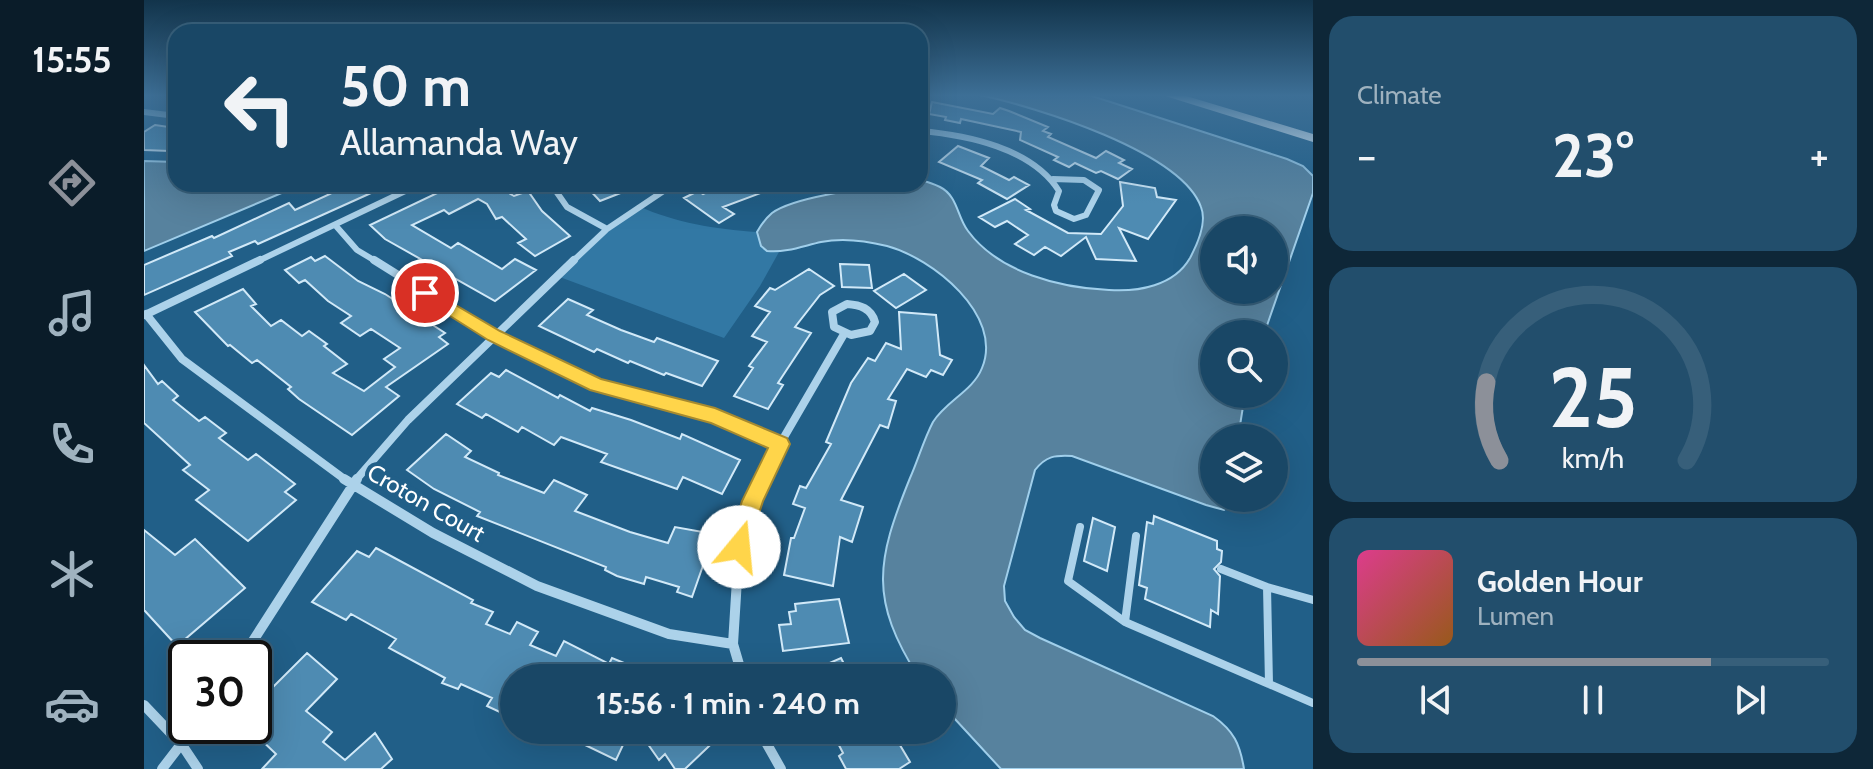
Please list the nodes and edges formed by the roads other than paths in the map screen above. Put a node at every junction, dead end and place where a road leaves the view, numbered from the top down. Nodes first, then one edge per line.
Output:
1 (1289, 131) edge
2 (928, 132) edge
3 (1313, 138) edge
4 (1053, 179) junction
5 (404, 192) edge
6 (554, 192) edge
7 (660, 192) edge
8 (336, 226) junction
9 (607, 229) junction
10 (145, 314) edge
11 (844, 334) junction
12 (494, 335) junction
13 (780, 444) junction
14 (352, 485) junction
15 (1080, 527) dead end
16 (1136, 536) dead end
17 (1221, 569) dead end
18 (1267, 587) junction
19 (1313, 600) edge
20 (1125, 622) junction
21 (253, 640) edge
22 (733, 644) junction
23 (739, 664) edge
24 (1269, 684) junction
25 (1313, 703) edge
26 (144, 705) edge
27 (767, 744) edge
28 (182, 745) junction
29 (162, 769) edge
30 (198, 769) edge
31 (781, 769) edge

1 - 3 main road
2 - 4 street
4 - 4 street
5 - 8 street
6 - 9 street
7 - 9 street
8 - 10 street
8 - 12 street
9 - 12 street
10 - 14 street, Croton Court
11 - 11 street
11 - 13 street
12 - 13 street
12 - 14 street
13 - 22 street
14 - 21 street
14 - 22 street, Croton Court
15 - 20 lane
16 - 20 lane
17 - 18 lane
18 - 19 lane
18 - 24 lane
20 - 24 lane
22 - 23 street
24 - 25 lane
26 - 28 street
27 - 31 street
28 - 29 street
28 - 30 street

